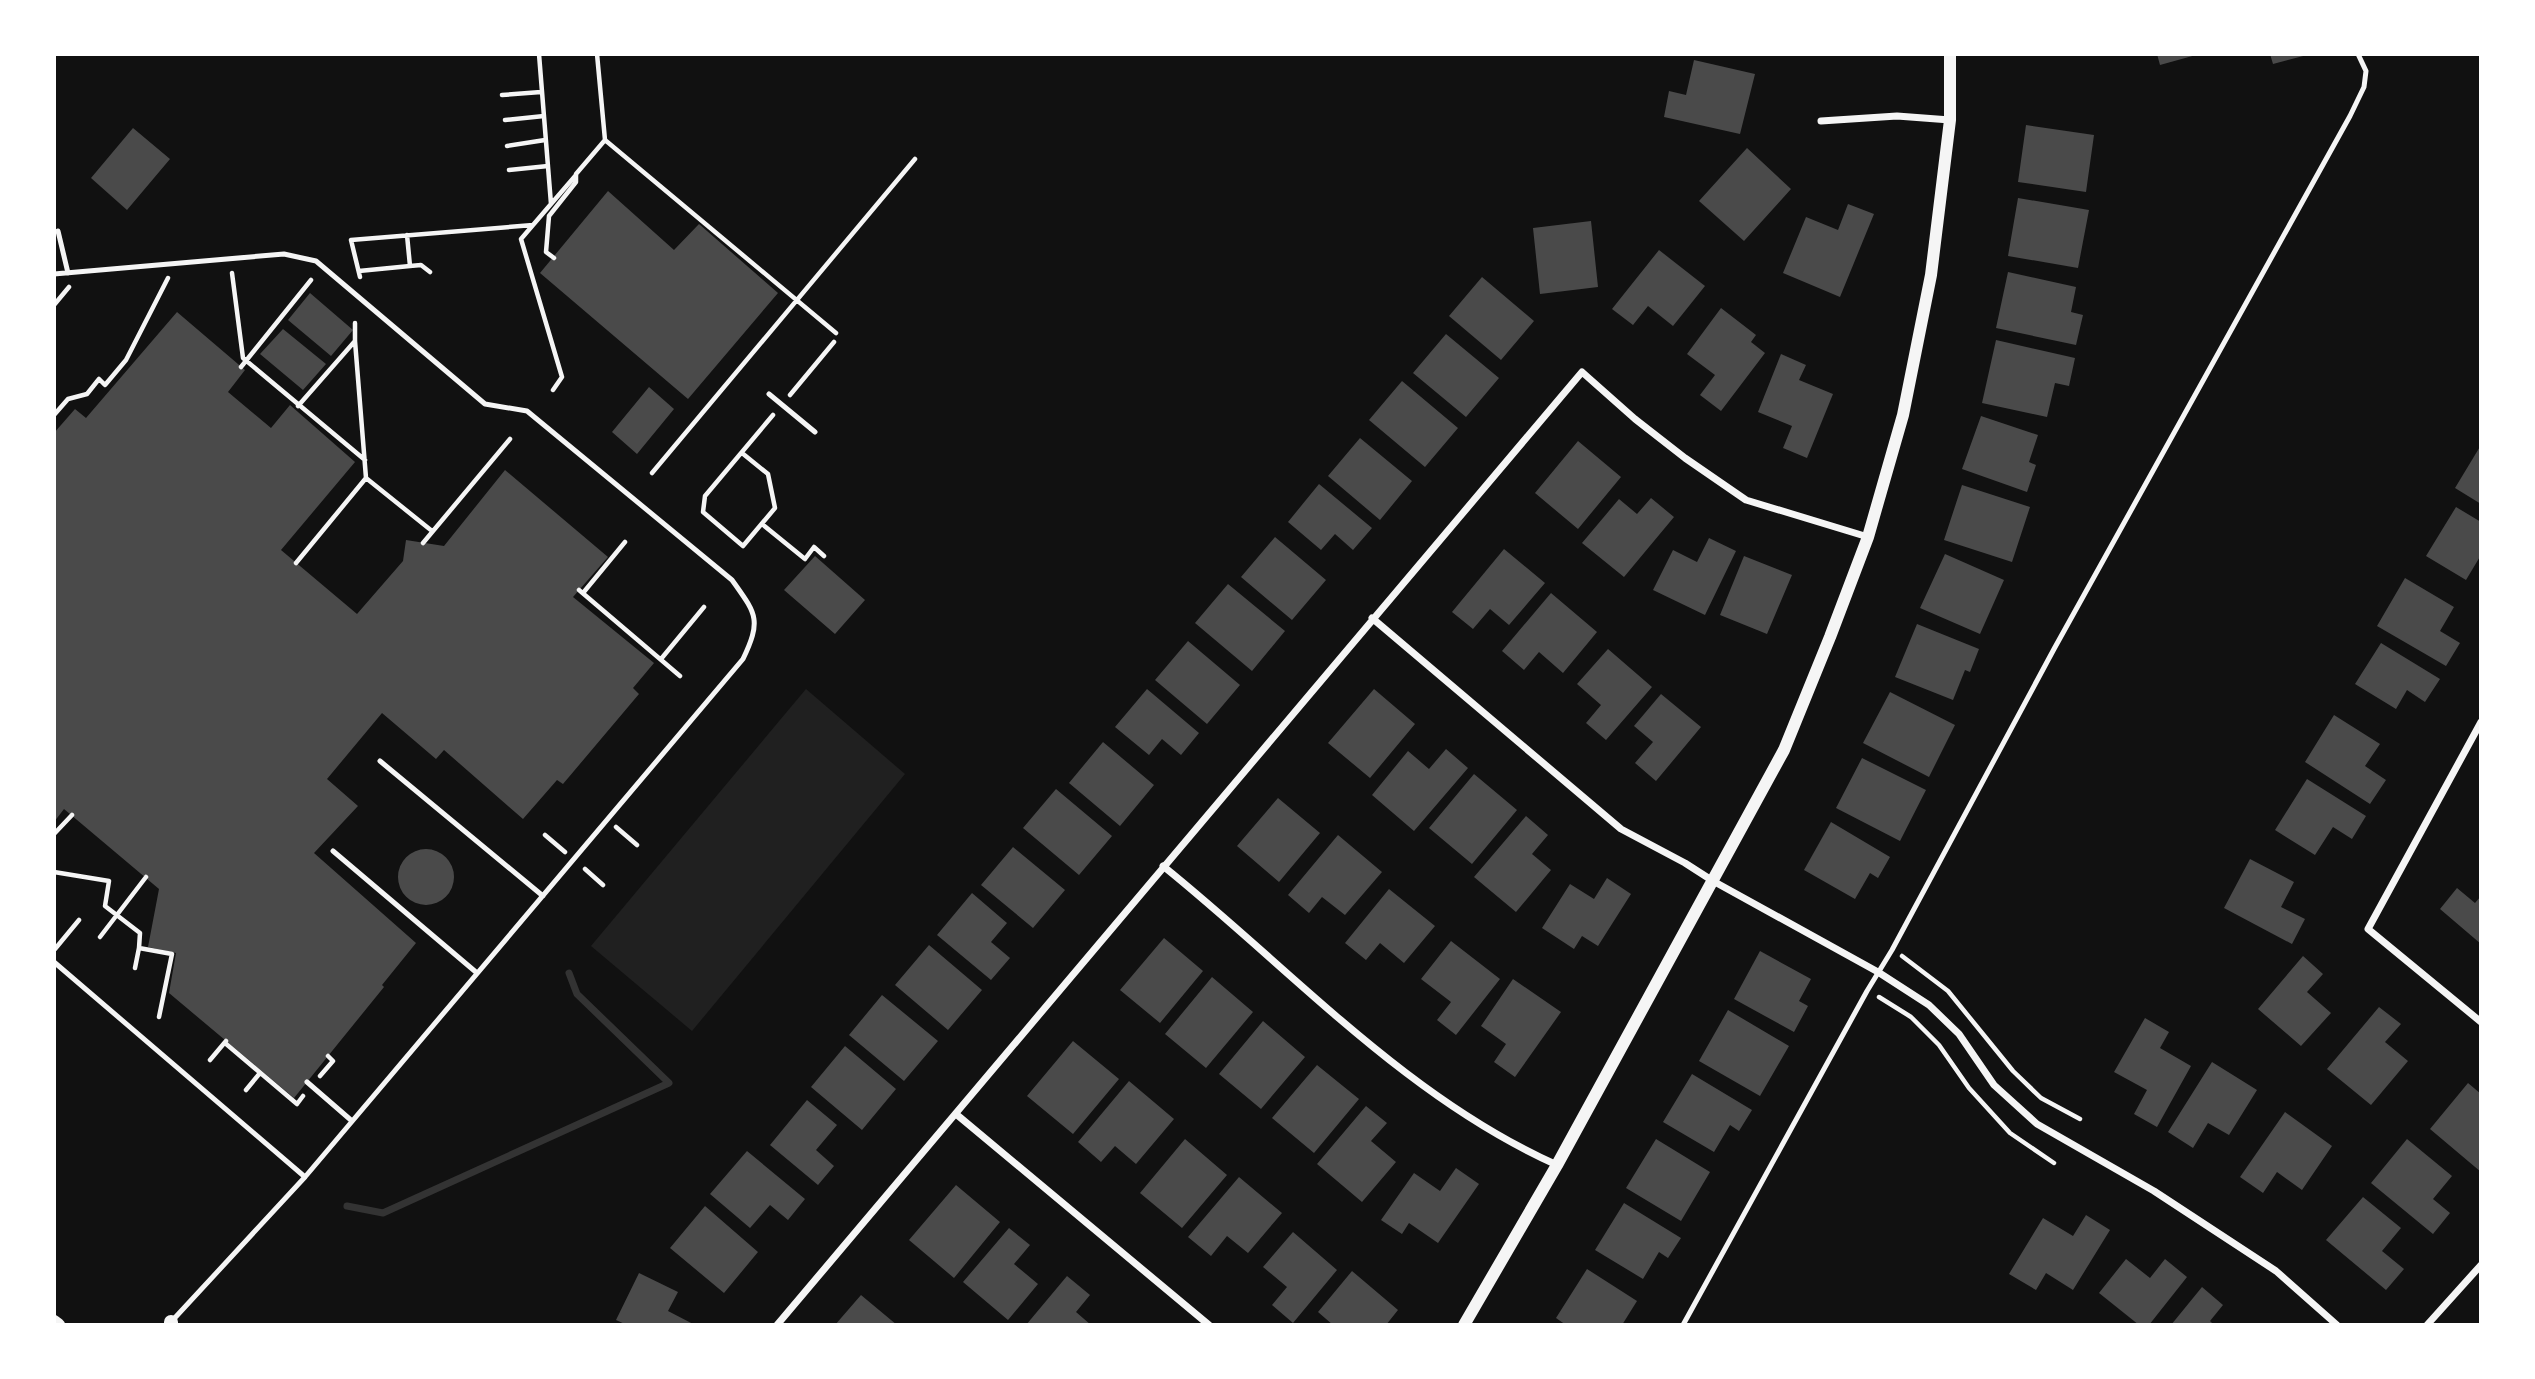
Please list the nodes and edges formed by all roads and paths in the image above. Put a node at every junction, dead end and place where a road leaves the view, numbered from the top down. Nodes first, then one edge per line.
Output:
1 (538, 54) edge
2 (597, 54) edge
3 (1950, 54) edge
4 (2358, 54) edge
5 (541, 92) junction
6 (502, 95) dead end
7 (544, 116) junction
8 (505, 120) dead end
9 (1950, 120) junction
10 (1821, 121) dead end
11 (545, 140) junction
12 (605, 140) junction
13 (507, 146) dead end
14 (915, 159) dead end
15 (548, 166) junction
16 (509, 170) dead end
17 (576, 174) junction
18 (551, 204) junction
19 (533, 225) junction
20 (58, 231) dead end
21 (408, 235) junction
22 (554, 258) dead end
23 (410, 266) junction
24 (232, 272) dead end
25 (430, 272) dead end
26 (68, 273) junction
27 (54, 274) edge
28 (169, 277) dead end
29 (311, 280) dead end
30 (71, 285) dead end
31 (797, 302) junction
32 (54, 305) edge
33 (355, 323) dead end
34 (836, 333) dead end
35 (355, 341) junction
36 (834, 342) dead end
37 (246, 361) junction
38 (241, 366) dead end
39 (553, 390) dead end
40 (769, 394) dead end
41 (782, 404) junction
42 (298, 406) junction
43 (54, 415) edge
44 (815, 432) dead end
45 (510, 439) dead end
46 (742, 453) junction
47 (365, 460) junction
48 (652, 473) dead end
49 (366, 478) junction
50 (762, 524) junction
51 (432, 531) junction
52 (1868, 537) junction
53 (423, 542) dead end
54 (625, 542) dead end
55 (824, 556) dead end
56 (296, 563) dead end
57 (704, 607) dead end
58 (1372, 618) junction
59 (661, 659) junction
60 (680, 676) dead end
61 (2481, 722) edge
62 (380, 761) dead end
63 (72, 815) dead end
64 (607, 820) junction
65 (54, 834) edge
66 (545, 835) dead end
67 (637, 845) dead end
68 (333, 851) dead end
69 (565, 852) dead end
70 (1163, 866) junction
71 (585, 869) dead end
72 (54, 872) edge
73 (146, 877) dead end
74 (1713, 881) junction
75 (603, 885) dead end
76 (543, 896) junction
77 (118, 915) junction
78 (79, 920) dead end
79 (100, 937) dead end
80 (139, 948) junction
81 (54, 949) edge
82 (1899, 953) dead end
83 (54, 962) edge
84 (135, 968) dead end
85 (1878, 971) junction
86 (477, 973) junction
87 (1876, 995) dead end
88 (159, 1017) dead end
89 (2481, 1022) edge
90 (328, 1056) dead end
91 (210, 1060) dead end
92 (260, 1073) junction
93 (310, 1084) junction
94 (246, 1090) dead end
95 (956, 1114) junction
96 (2080, 1119) dead end
97 (352, 1121) junction
98 (2054, 1163) dead end
99 (1557, 1165) junction
100 (305, 1177) junction
101 (2481, 1265) edge
102 (171, 1324) edge
103 (777, 1325) edge
104 (1209, 1325) edge
105 (1464, 1325) edge
106 (1683, 1325) edge
107 (2337, 1325) edge
108 (2427, 1325) edge

1 - 5 path
2 - 12 path
3 - 9 street
4 - 85 lane
5 - 6 path
5 - 7 path
7 - 8 path
7 - 11 path
9 - 10 street
9 - 52 street
11 - 13 path
11 - 15 path
12 - 17 path
12 - 31 path
14 - 31 path
15 - 16 path
15 - 18 path
17 - 18 path
17 - 22 path
18 - 19 path
19 - 21 path
19 - 39 path
20 - 26 lane
21 - 23 path
21 - 23 path
23 - 25 path
24 - 37 path
26 - 27 lane
26 - 64 lane
28 - 43 path
29 - 37 path
30 - 32 path
31 - 34 path
31 - 48 path
33 - 35 path
35 - 42 path
35 - 47 path
36 - 41 path
37 - 38 path
37 - 42 path
40 - 41 lane
41 - 44 lane
41 - 46 path
42 - 47 path
45 - 51 path
46 - 50 path
46 - 50 path
47 - 49 path
49 - 51 path
49 - 56 path
50 - 55 path
51 - 53 path
52 - 58 street
52 - 74 street
54 - 59 path
57 - 59 path
58 - 70 street
58 - 74 street
59 - 60 path
61 - 89 street
62 - 76 lane
63 - 65 path
64 - 67 path
64 - 76 lane
66 - 69 path
68 - 86 lane
70 - 95 street
70 - 99 street
71 - 75 path
72 - 77 path
73 - 77 path
74 - 85 street
74 - 99 street
76 - 86 lane
77 - 79 path
77 - 80 path
78 - 81 path
80 - 84 path
80 - 88 path
82 - 96 path
83 - 100 lane
85 - 106 lane
85 - 107 street
86 - 97 lane
87 - 98 path
90 - 93 path
91 - 92 path
92 - 93 path
92 - 94 path
93 - 97 lane
95 - 103 street
95 - 104 street
97 - 100 lane
99 - 105 street
100 - 102 lane
101 - 108 street

